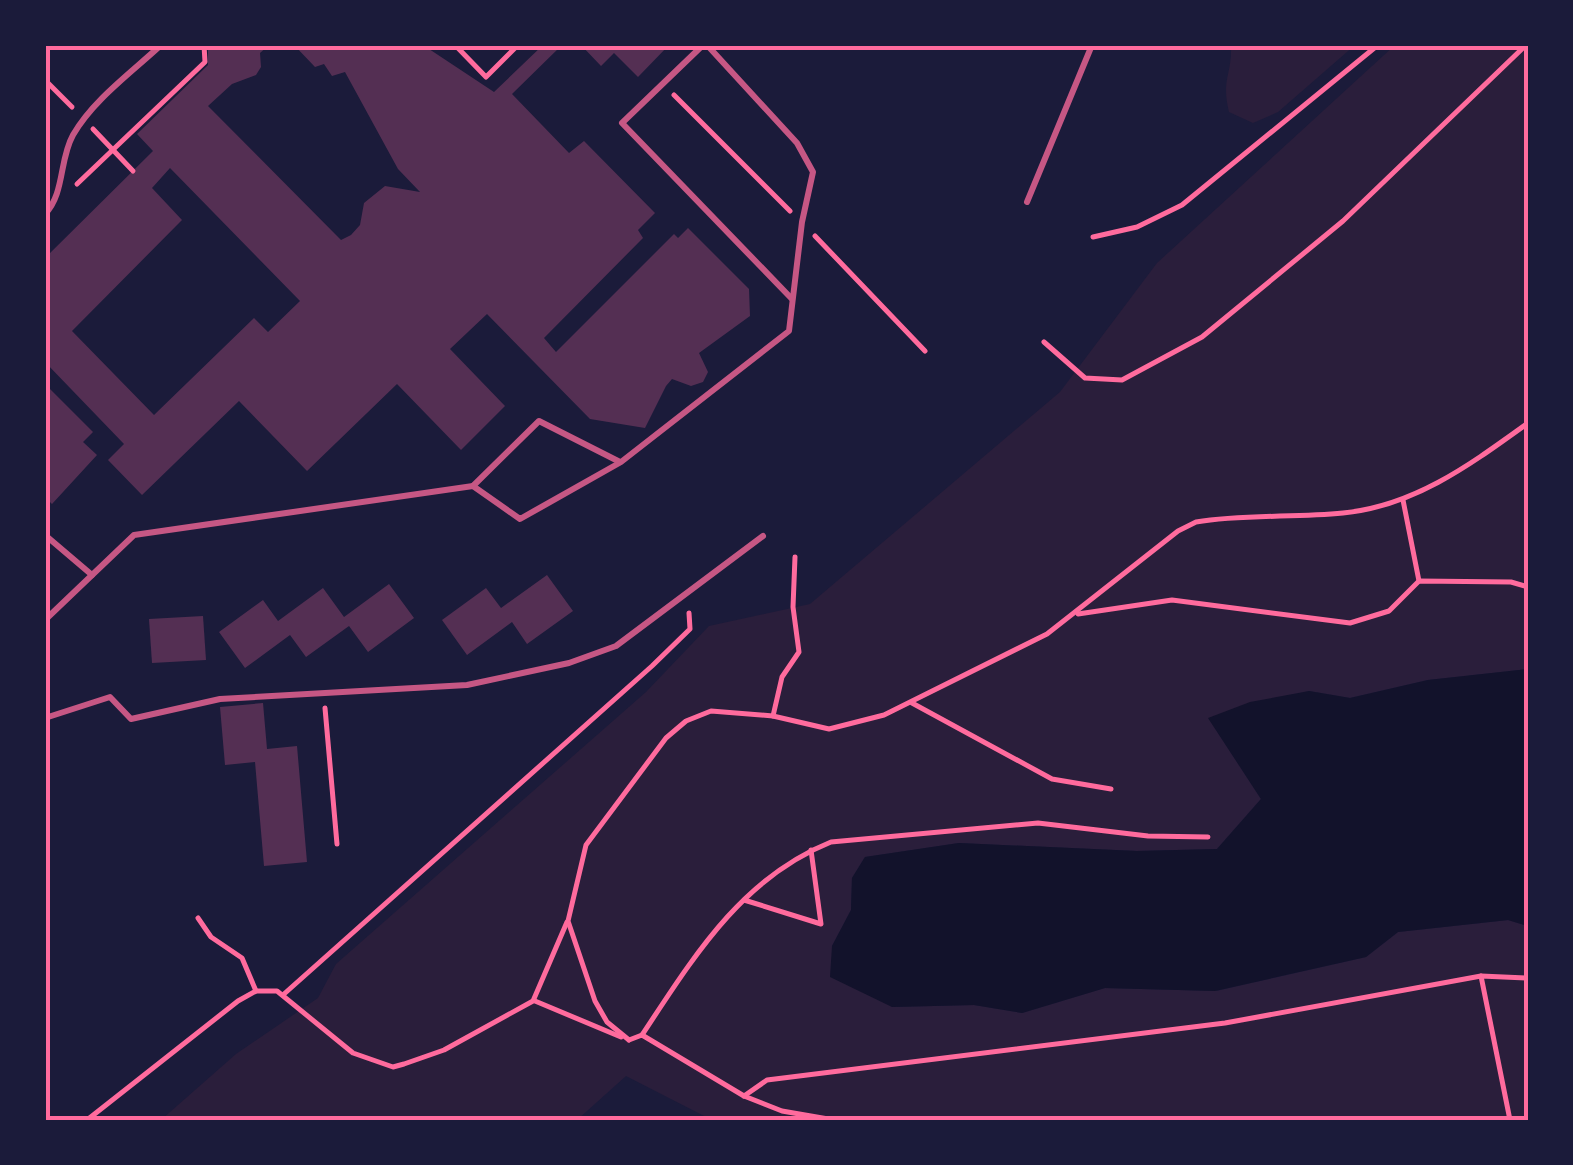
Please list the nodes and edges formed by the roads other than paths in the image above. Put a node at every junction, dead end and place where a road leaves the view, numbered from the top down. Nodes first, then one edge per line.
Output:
1 (161, 45) edge
2 (705, 45) edge
3 (1092, 45) edge
4 (1027, 202) dead end
5 (45, 214) edge
6 (793, 300) junction
7 (621, 462) junction
8 (473, 486) junction
9 (45, 535) edge
10 (763, 536) dead end
11 (92, 575) junction
12 (45, 620) edge
13 (45, 718) edge

1 - 5 lane
2 - 6 lane
2 - 6 lane
3 - 4 lane
6 - 7 lane
7 - 8 lane
7 - 8 lane
8 - 11 lane
9 - 11 lane
10 - 13 lane
11 - 12 lane

